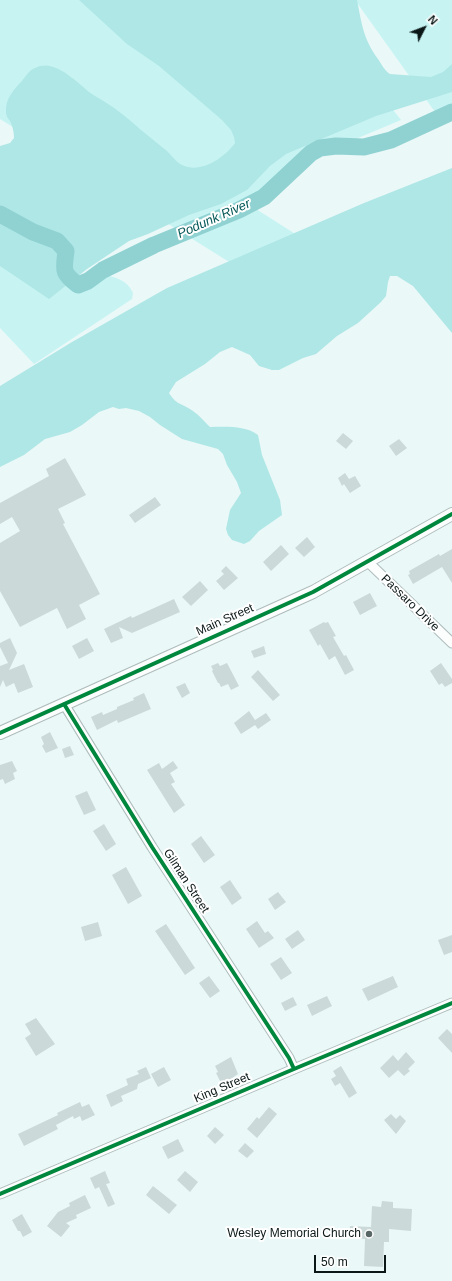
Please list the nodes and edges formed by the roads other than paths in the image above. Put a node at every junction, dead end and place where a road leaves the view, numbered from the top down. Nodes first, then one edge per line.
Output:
1 (452, 514) edge
2 (368, 562) junction
3 (452, 643) edge
4 (64, 704) junction
5 (0, 733) edge
6 (452, 1003) edge
7 (294, 1068) junction
8 (0, 1194) edge

1 - 2 street, Main Street
2 - 3 street, Passaro Drive
2 - 4 street, Main Street
4 - 5 street, Main Street
4 - 7 street, Gilman Street
6 - 7 street, King Street
7 - 8 street, King Street

